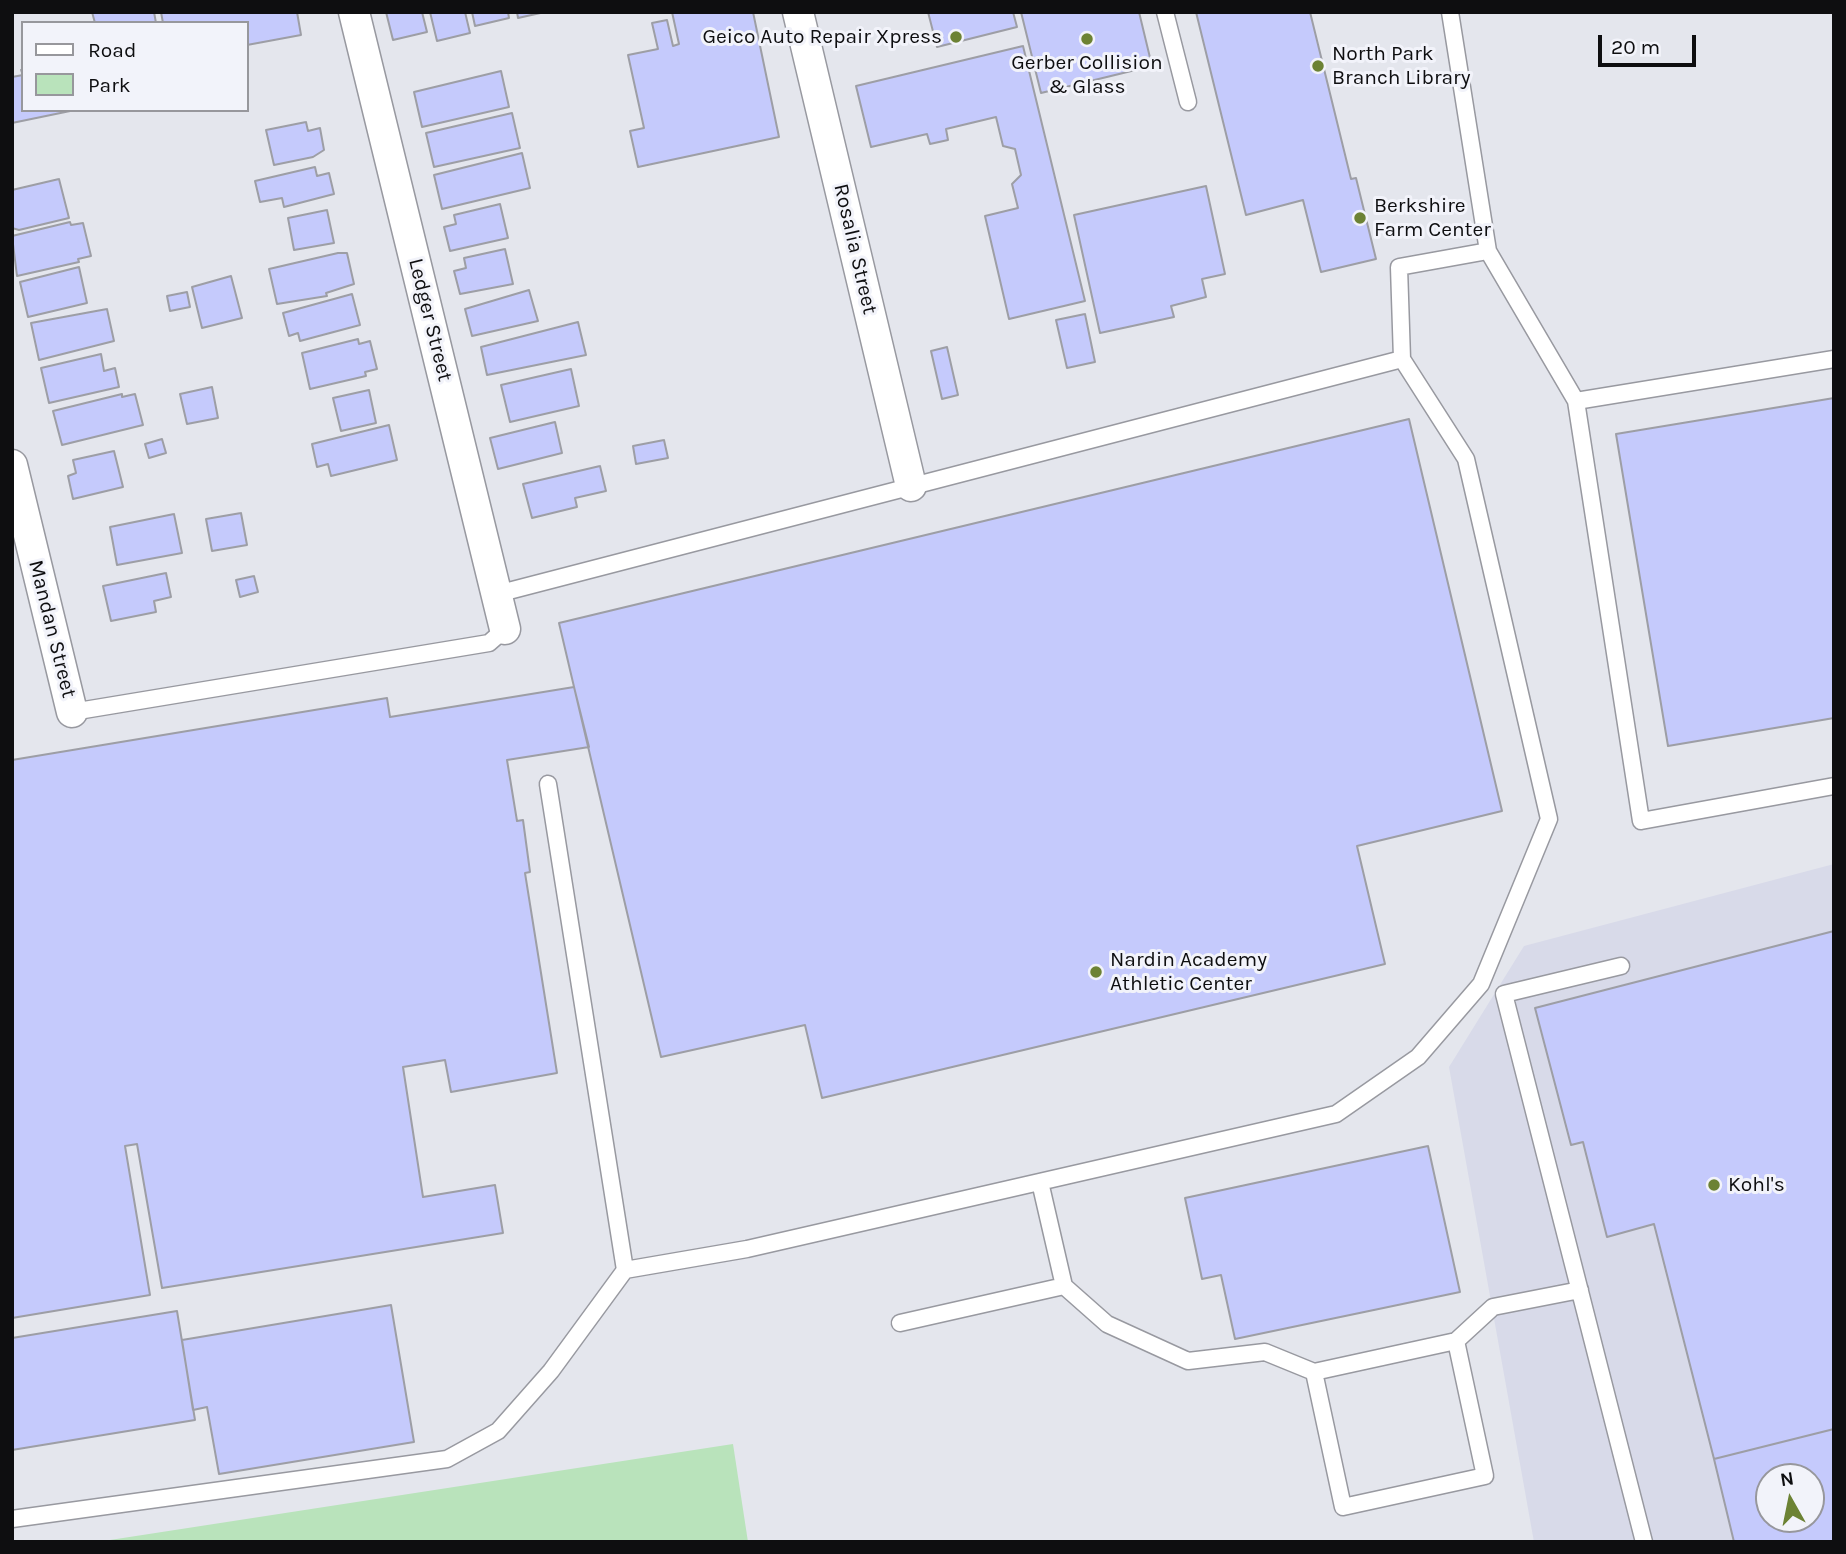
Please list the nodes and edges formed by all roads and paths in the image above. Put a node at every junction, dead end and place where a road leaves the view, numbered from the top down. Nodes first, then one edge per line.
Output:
1 (354, 12) edge
2 (798, 12) edge
3 (1166, 12) edge
4 (1450, 12) edge
5 (1188, 102) dead end
6 (1488, 251) junction
7 (1402, 359) junction
8 (1834, 359) edge
9 (1576, 401) junction
10 (12, 465) edge
11 (911, 486) junction
12 (497, 594) junction
13 (505, 629) joint
14 (72, 712) joint
15 (548, 783) dead end
16 (1834, 786) edge
17 (1621, 966) dead end
18 (1481, 984) junction
19 (1504, 994) junction
20 (1040, 1182) junction
21 (625, 1270) junction
22 (1064, 1286) junction
23 (1580, 1290) junction
24 (900, 1323) dead end
25 (1456, 1341) junction
26 (1314, 1372) junction
27 (12, 1519) edge
28 (1644, 1542) edge

1 - 12 street, Ledger Street
2 - 11 street, Rosalia Street
3 - 5 lane
4 - 6 lane
6 - 7 lane
6 - 9 lane
7 - 11 lane
7 - 18 lane
8 - 9 lane
9 - 16 lane
10 - 14 street, Mandan Street
11 - 12 lane
12 - 13 street, Ledger Street
13 - 14 lane
15 - 21 lane
17 - 19 lane
18 - 19 lane
18 - 20 lane
19 - 23 lane
20 - 21 lane
20 - 22 lane
21 - 27 lane
22 - 24 lane
22 - 26 lane
23 - 25 lane
23 - 28 lane
25 - 26 lane
25 - 26 lane

